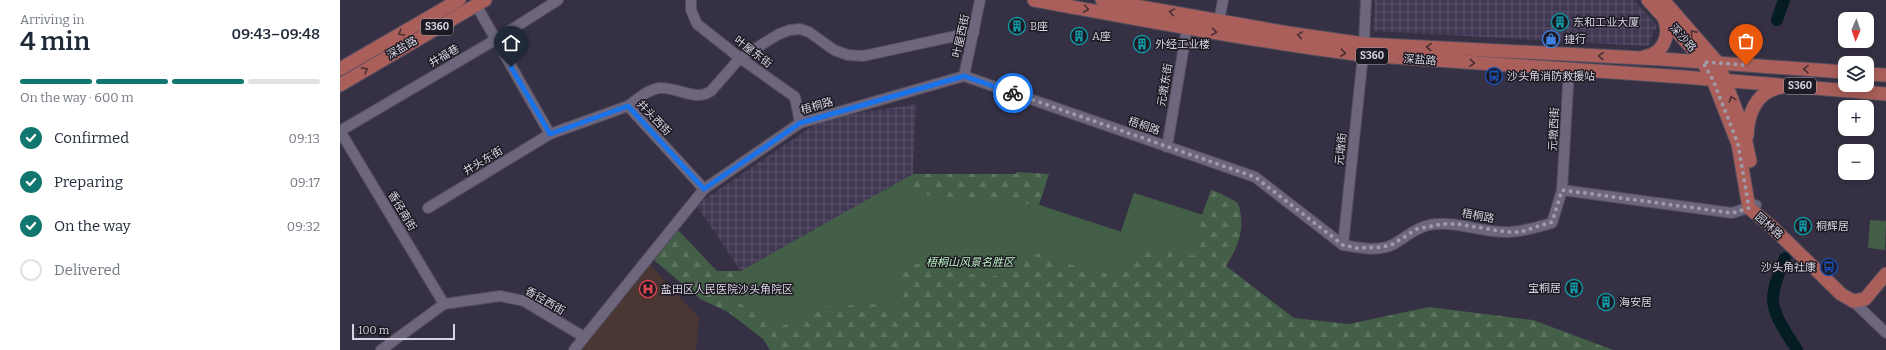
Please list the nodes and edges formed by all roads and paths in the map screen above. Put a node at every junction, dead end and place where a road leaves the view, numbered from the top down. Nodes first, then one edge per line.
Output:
1 (459, 0) edge
2 (558, 0) edge
3 (691, 0) edge
4 (980, 0) edge
5 (1034, 0) edge
6 (1102, 0) edge
7 (1223, 0) edge
8 (1366, 0) edge
9 (1648, 0) edge
10 (1663, 0) edge
11 (480, 2) edge
12 (1664, 18) junction
13 (1219, 21) junction
14 (1188, 22) junction
15 (974, 32) junction
16 (495, 40) junction
17 (1363, 49) junction
18 (740, 58) junction
19 (1640, 58) junction
20 (1703, 62) junction
21 (1718, 63) junction
22 (340, 69) edge
23 (1569, 69) junction
24 (1838, 72) edge
25 (1874, 74) edge
26 (1886, 75) edge
27 (964, 76) junction
28 (1719, 80) junction
29 (340, 84) edge
30 (1790, 86) junction
31 (1886, 94) edge
32 (628, 106) junction
33 (800, 123) junction
34 (340, 131) edge
35 (550, 134) junction
36 (1747, 142) junction
37 (1167, 147) junction
38 (704, 189) junction
39 (1562, 190) junction
40 (1752, 207) junction
41 (428, 208) dead end
42 (1343, 245) junction
43 (1886, 274) edge
44 (1853, 301) junction
45 (444, 304) junction
46 (1886, 333) edge
47 (584, 337) junction
48 (381, 350) edge
49 (574, 350) edge

1 -> 22 main road, 深盐路 / S360
2 - 16 street, 井福巷
3 - 18 street, 叶屋东街
4 - 15 street, 叶屋西街
5 -> 14 main road, 深盐路 / S360
14 -> 6 main road, 深盐路 / S360
7 - 13 street
8 - 17 street, 元墩街
9 - 12 main road, 深沙路
21 -> 10 main road, 深沙路
11 - 16 street
29 -> 11 main road, 深盐路 / S360
12 - 19 main road
12 - 20 main road, 深沙路
13 - 14 main road, 深盐路 / S360
17 -> 13 main road, 深盐路 / S360
14 -> 17 main road, 深盐路 / S360
14 - 37 street, 元墩东街
15 - 18 street
15 - 27 street, 叶屋西街
16 - 34 street, 井福巷
16 - 35 street
19 -> 17 main road, 深盐路 / S360
17 -> 23 main road, 深盐路 / S360
17 - 42 street, 元墩街
18 - 32 street
18 - 33 street, 叶屋东街
19 - 20 main road, 深盐路 / S360
20 - 21 main road, S360
20 - 28 main road, 深沙路
24 -> 21 main road, S360
21 - 28 main road, 深沙路
23 - 28 main road, 深盐路 / S360
23 - 39 street, 元墩西街
25 - 26 main road
27 - 33 street, 梧桐路
27 - 37 street, 梧桐路
28 - 30 main road, S360
36 -> 28 main road, 园林路
28 - 40 main road, 园林路
30 - 31 main road, S360
30 - 36 main road
32 - 35 street, 井头西街
32 - 38 street, 井头西街
33 - 38 street, 梧桐路
34 - 45 street, 香径南街
35 - 41 street, 井头东街
36 - 40 main road, 园林路
37 - 42 street, 梧桐路
38 - 47 street, 梧桐路
39 - 40 street
39 - 42 street, 梧桐路
40 - 44 main road, 园林路
43 - 44 main road
44 - 46 street, 园林路
45 - 47 street, 香径西街
45 - 48 street
47 - 49 street, 梧桐路

